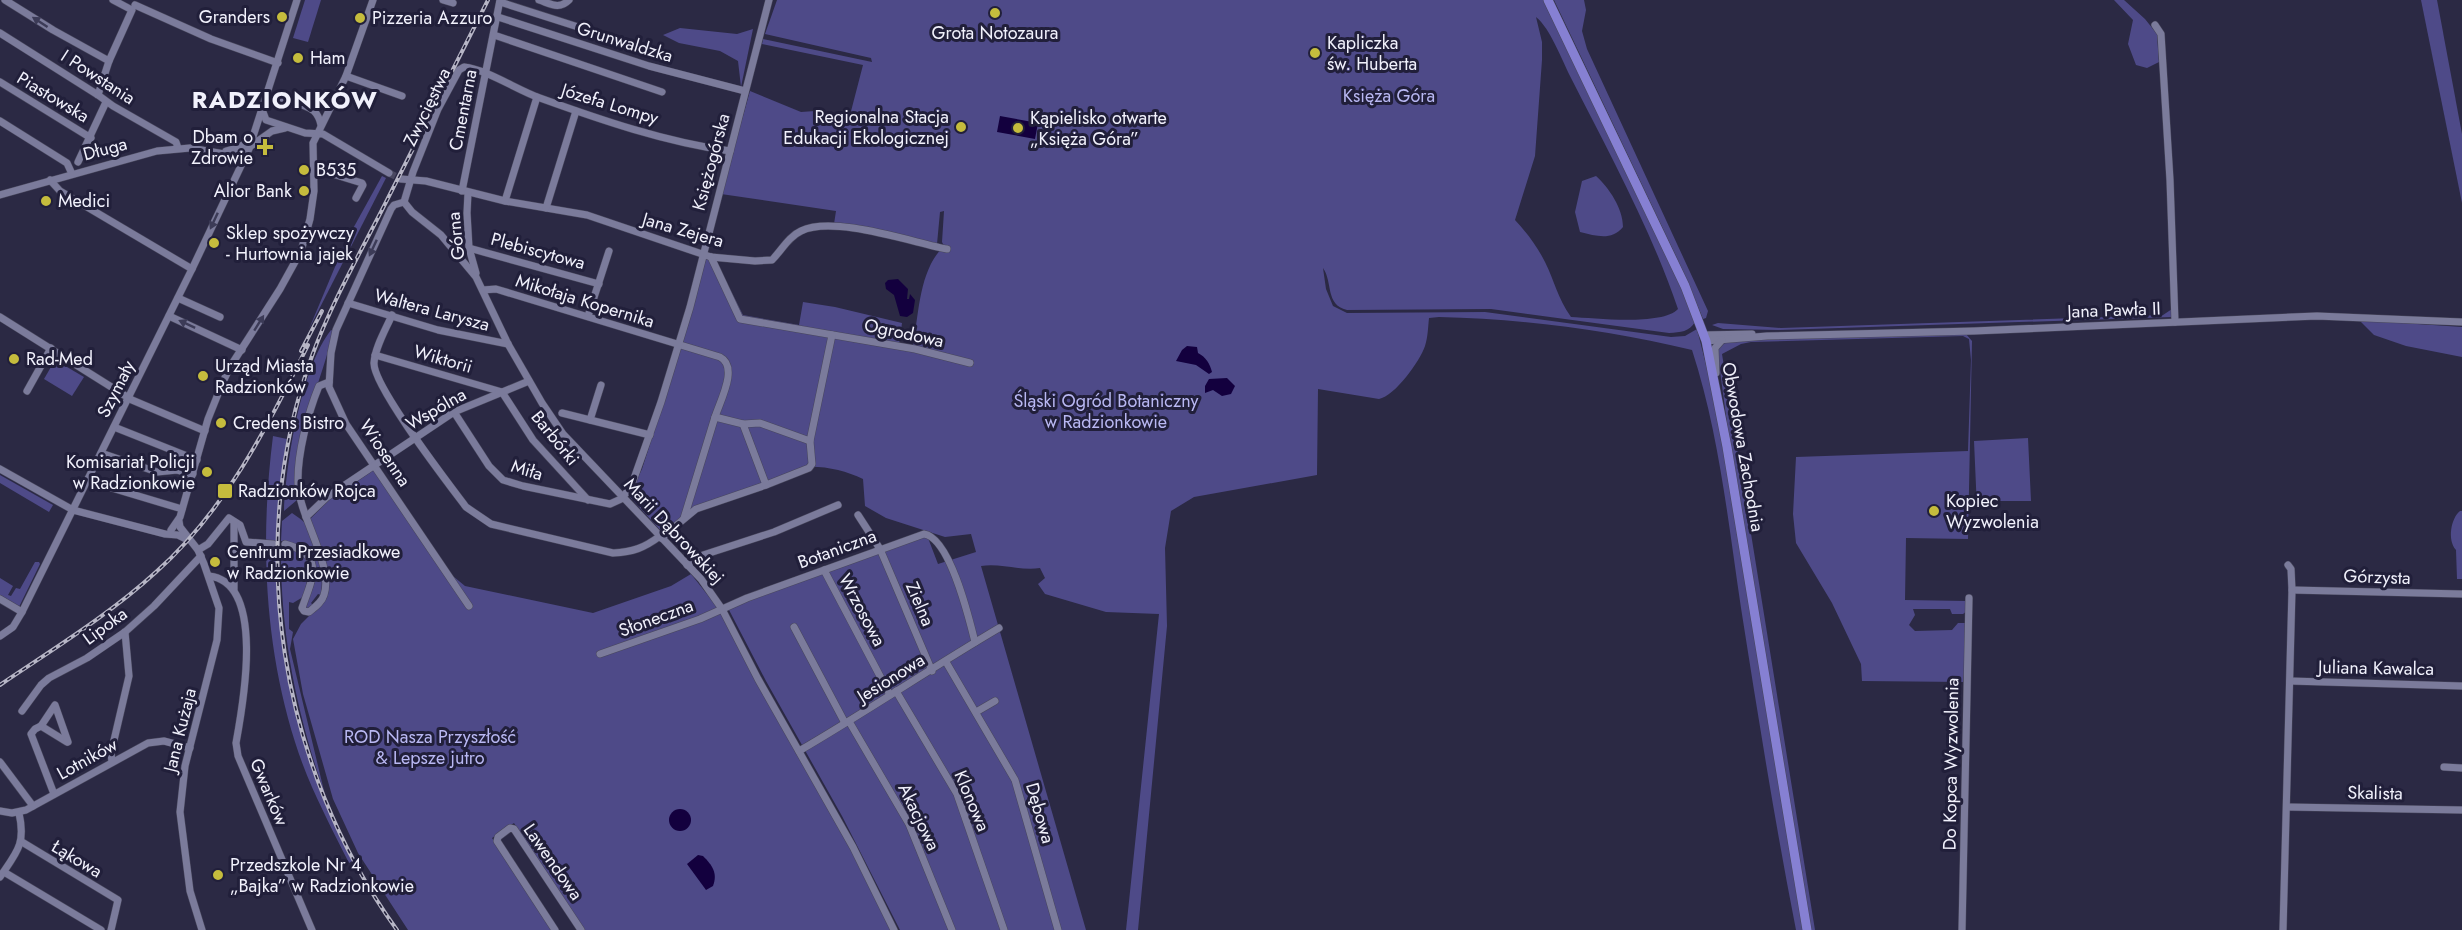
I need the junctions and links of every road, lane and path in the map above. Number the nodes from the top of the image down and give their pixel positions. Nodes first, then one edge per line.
1 (5, 0) edge
2 (113, 0) edge
3 (297, 0) edge
4 (373, 0) edge
5 (443, 0) edge
6 (539, 0) edge
7 (569, 0) edge
8 (769, 0) edge
9 (1548, 0) edge
10 (500, 1) edge
11 (453, 3) dead end
12 (134, 8) junction
13 (498, 17) junction
14 (2155, 25) dead end
15 (0, 33) edge
16 (494, 35) junction
17 (647, 49) dead end
18 (109, 61) junction
19 (278, 63) junction
20 (485, 74) junction
21 (346, 76) junction
22 (0, 82) edge
23 (745, 91) junction
24 (662, 92) dead end
25 (98, 95) junction
26 (402, 96) dead end
27 (537, 97) junction
28 (106, 102) junction
29 (266, 103) junction
30 (576, 111) junction
31 (263, 112) junction
32 (0, 121) edge
33 (285, 128) junction
34 (319, 128) junction
35 (91, 138) junction
36 (253, 138) junction
37 (178, 148) junction
38 (249, 149) junction
39 (730, 151) junction
40 (220, 152) junction
41 (230, 154) junction
42 (78, 162) dead end
43 (239, 168) junction
44 (313, 168) junction
45 (389, 173) tunnel mouth
46 (72, 174) junction
47 (401, 179) tunnel mouth
48 (50, 180) junction
49 (410, 180) junction
50 (465, 192) junction
51 (0, 195) edge
52 (356, 198) dead end
53 (505, 201) junction
54 (404, 202) junction
55 (546, 208) junction
56 (469, 248) junction
57 (947, 249) dead end
58 (609, 251) dead end
59 (702, 254) junction
60 (711, 257) junction
61 (192, 269) junction
62 (476, 277) junction
63 (598, 284) junction
64 (483, 290) junction
65 (178, 298) junction
66 (348, 303) junction
67 (392, 315) junction
68 (169, 316) junction
69 (588, 316) junction
70 (0, 317) edge
71 (220, 317) dead end
72 (2175, 322) junction
73 (2462, 322) edge
74 (832, 335) junction
75 (1767, 336) junction
76 (1705, 338) junction
77 (1722, 340) junction
78 (508, 344) junction
79 (679, 345) junction
80 (51, 348) junction
81 (242, 350) junction
82 (375, 355) junction
83 (970, 363) dead end
84 (529, 381) junction
85 (328, 382) junction
86 (601, 385) dead end
87 (27, 390) dead end
88 (1718, 391) junction
89 (502, 392) junction
90 (129, 397) junction
91 (454, 412) junction
92 (562, 413) dead end
93 (715, 417) junction
94 (590, 420) junction
95 (743, 424) junction
96 (114, 427) junction
97 (205, 431) junction
98 (650, 435) junction
99 (416, 437) junction
100 (810, 441) junction
101 (101, 453) junction
102 (197, 460) junction
103 (375, 464) junction
104 (0, 469) edge
105 (193, 474) junction
106 (88, 479) junction
107 (766, 485) junction
108 (623, 497) junction
109 (588, 500) junction
110 (838, 505) dead end
111 (73, 510) junction
112 (181, 513) junction
113 (858, 515) dead end
114 (306, 518) junction
115 (684, 518) junction
116 (234, 522) junction
117 (171, 530) junction
118 (161, 532) junction
119 (183, 532) junction
120 (661, 537) junction
121 (191, 542) junction
122 (273, 544) dead end
123 (285, 544) dead end
124 (880, 549) junction
125 (199, 554) junction
126 (687, 565) junction
127 (2288, 565) dead end
128 (824, 570) junction
129 (209, 576) junction
130 (234, 590) junction
131 (2292, 590) junction
132 (2462, 594) edge
133 (1969, 598) dead end
134 (0, 599) edge
135 (469, 606) dead end
136 (722, 609) junction
137 (22, 612) junction
138 (794, 627) dead end
139 (999, 628) dead end
140 (125, 632) junction
141 (0, 636) edge
142 (975, 642) junction
143 (600, 654) dead end
144 (946, 662) junction
145 (932, 670) junction
146 (2290, 681) junction
147 (2462, 686) edge
148 (893, 693) junction
149 (996, 702) dead end
150 (22, 711) dead end
151 (976, 712) junction
152 (847, 723) junction
153 (41, 726) junction
154 (190, 748) junction
155 (799, 751) junction
156 (0, 762) edge
157 (112, 762) junction
158 (2444, 767) dead end
159 (2462, 768) edge
160 (54, 794) junction
161 (33, 806) junction
162 (2287, 807) junction
163 (2462, 810) edge
164 (0, 811) edge
165 (19, 813) junction
166 (22, 842) junction
167 (2, 874) edge
168 (101, 930) edge
169 (111, 930) edge
170 (202, 930) edge
171 (312, 930) edge
172 (555, 930) edge
173 (581, 930) edge
174 (894, 930) edge
175 (952, 930) edge
176 (1004, 930) edge
177 (1058, 930) edge
178 (1807, 930) edge
179 (1962, 930) edge
180 (2283, 930) edge

18 -> 1 street
2 - 12 street
3 - 19 street, Szymały
4 - 21 street
5 - 11 street
6 - 7 street
8 - 23 street, Księżogórska
9 - 76 main road, Obwodowa Zachodnia
10 - 13 street, Cmentarna
10 - 17 street
12 - 18 street
12 - 19 street
13 - 16 street, Cmentarna
13 - 23 street, Grunwaldzka
14 - 72 street
15 - 25 street, I Powstania
16 - 20 street, Cmentarna
16 - 24 street
18 - 25 street
19 - 29 street, Szymały
20 - 27 street, Józefa Lompy
20 - 49 street, Zwycięstwa
20 - 50 street, Cmentarna
21 - 26 street
21 - 34 street
22 - 35 street, Piastowska
23 - 39 street, Księżogórska
25 - 28 street, I Powstania
27 - 30 street, Józefa Lompy
27 - 53 street
28 - 35 street
28 - 37 street, I Powstania
29 - 31 street, Szymały
29 - 34 street
30 - 39 street, Józefa Lompy
30 - 55 street
31 - 33 street
31 - 36 street, Szymały
32 - 46 street
33 - 34 street
33 - 38 street, Długa
34 - 44 street
34 - 45 street
35 - 42 street
36 - 38 street, Szymały
36 - 40 street, Długa
37 - 40 street, Długa
37 - 46 street, Długa
38 - 41 street, Długa
38 - 43 street, Szymały
39 - 59 street, Księżogórska
40 - 41 street, Długa
41 - 43 street
43 -> 61 street, Szymały
44 - 52 street
81 -> 44 street
46 - 48 street, Długa
47 - 49 street, Jana Zejera
48 - 51 street, Długa
48 - 61 street
49 - 50 street, Jana Zejera
49 - 54 street
50 - 53 street, Jana Zejera
50 - 56 street, Górna
53 - 55 street, Jana Zejera
54 - 62 street, Marii Dąbrowskiej
54 -> 66 street
55 - 59 street, Jana Zejera
56 - 62 street, Górna
56 - 63 street, Plebiscytowa
57 - 60 street, Jana Zejera
58 - 63 street, Plebiscytowa
59 - 60 street, Jana Zejera
59 - 79 street, Księżogórska
60 - 74 street, Ogrodowa
61 - 65 street, Szymały
62 - 64 street, Marii Dąbrowskiej
63 - 69 street, Plebiscytowa
64 - 69 street, Mikołaja Kopernika
64 - 78 street, Marii Dąbrowskiej
65 - 68 street, Szymały
65 - 71 street
66 - 67 street, Waltera Larysza
66 - 85 street, Wiosenna
67 - 78 street, Waltera Larysza
67 - 82 street
81 -> 68 street
68 - 90 street, Szymały
69 - 79 street, Mikołaja Kopernika
70 - 80 street
72 - 73 street, Jana Pawła II
72 - 75 street, Jana Pawła II
74 - 83 street, Ogrodowa
74 - 100 street
75 - 76 street, Jana Pawła II
75 - 77 street, Jana Pawła II
76 - 77 street, Jana Pawła II
76 - 88 main road, Obwodowa Zachodnia
77 - 88 street
78 - 84 street, Marii Dąbrowskiej
79 - 93 street
79 - 98 street, Księżogórska
80 - 87 street
80 - 90 street
81 - 97 street
82 - 89 street, Wiktorii
82 - 99 street
84 - 89 street, Wspólna
84 - 108 street, Marii Dąbrowskiej
85 - 103 street, Wiosenna
85 - 114 street
86 - 94 street
88 - 178 main road, Obwodowa Zachodnia
89 - 91 street, Wspólna
89 - 109 street, Barbórki
90 - 96 street, Szymały
90 - 97 street
91 - 99 street, Wspólna
91 - 109 street, Miła
92 - 94 street
93 - 95 street
93 - 115 street
94 - 98 street
95 - 100 street
95 - 107 street
96 - 101 street, Szymały
96 - 102 street
97 - 102 street
98 - 108 street, Księżogórska
99 - 103 street, Wspólna
99 - 120 street
100 - 107 street
101 - 105 street
101 - 106 street, Szymały
102 - 105 street
103 - 114 street, Wspólna
103 - 135 street, Wiosenna
104 - 111 street, Jana Kużaja
105 - 112 street
106 - 111 street, Szymały
106 - 112 street
107 - 115 street
108 - 109 street, Miła
108 - 120 street, Marii Dąbrowskiej
110 - 126 street
111 - 118 street, Jana Kużaja
111 - 137 street, Szymały
112 - 117 street
112 - 119 street
113 - 124 street, Zielna
114 - 123 street
115 - 120 street
116 - 122 street
116 - 125 street
116 - 130 street, Gwarków
117 - 118 street
117 - 119 street
118 - 121 street, Jana Kużaja
119 - 121 street, Jana Kużaja
120 - 126 street, Marii Dąbrowskiej
121 - 125 street, Jana Kużaja
124 - 128 street, Botaniczna
124 - 142 street, Botaniczna
124 - 145 street, Zielna
125 - 129 street, Jana Kużaja
125 - 140 street, Lipoka
126 - 136 street, Marii Dąbrowskiej
127 - 131 street
128 - 136 street, Botaniczna
128 - 148 street, Wrzosowa
129 - 130 street
129 - 154 street, Jana Kużaja
130 - 171 street, Gwarków
131 - 132 street, Górzysta
131 - 146 street
133 - 179 street, Do Kopca Wyzwolenia
134 - 137 street
136 - 143 street, Słoneczna
136 - 155 street, Marii Dąbrowskiej
137 - 141 street, Szymały
138 - 152 street, Akacjowa
139 - 142 street, Jesionowa
140 - 150 street, Lipoka
140 - 157 street
142 - 144 street, Jesionowa
144 - 145 street, Jesionowa
144 - 151 street, Dębowa
145 - 148 street, Jesionowa
146 - 147 street, Juliana Kawalca
146 - 162 street
148 - 152 street, Jesionowa
148 - 176 street, Klonowa
149 - 151 street
151 - 177 street, Dębowa
152 - 155 street, Jesionowa
152 - 175 street, Akacjowa
153 - 153 street
153 - 160 street
154 - 157 street, Lotników
154 - 170 street, Jana Kużaja
155 - 174 street, Marii Dąbrowskiej
156 - 161 street
157 - 160 street, Lotników
158 - 159 street
160 - 161 street, Lotników
161 - 165 street, Lotników
162 - 163 street, Skalista
162 - 180 street
164 - 165 street
165 - 166 street
166 - 167 street
166 - 169 street, Łąkowa
167 - 168 street
172 - 173 street, Lawendowa

